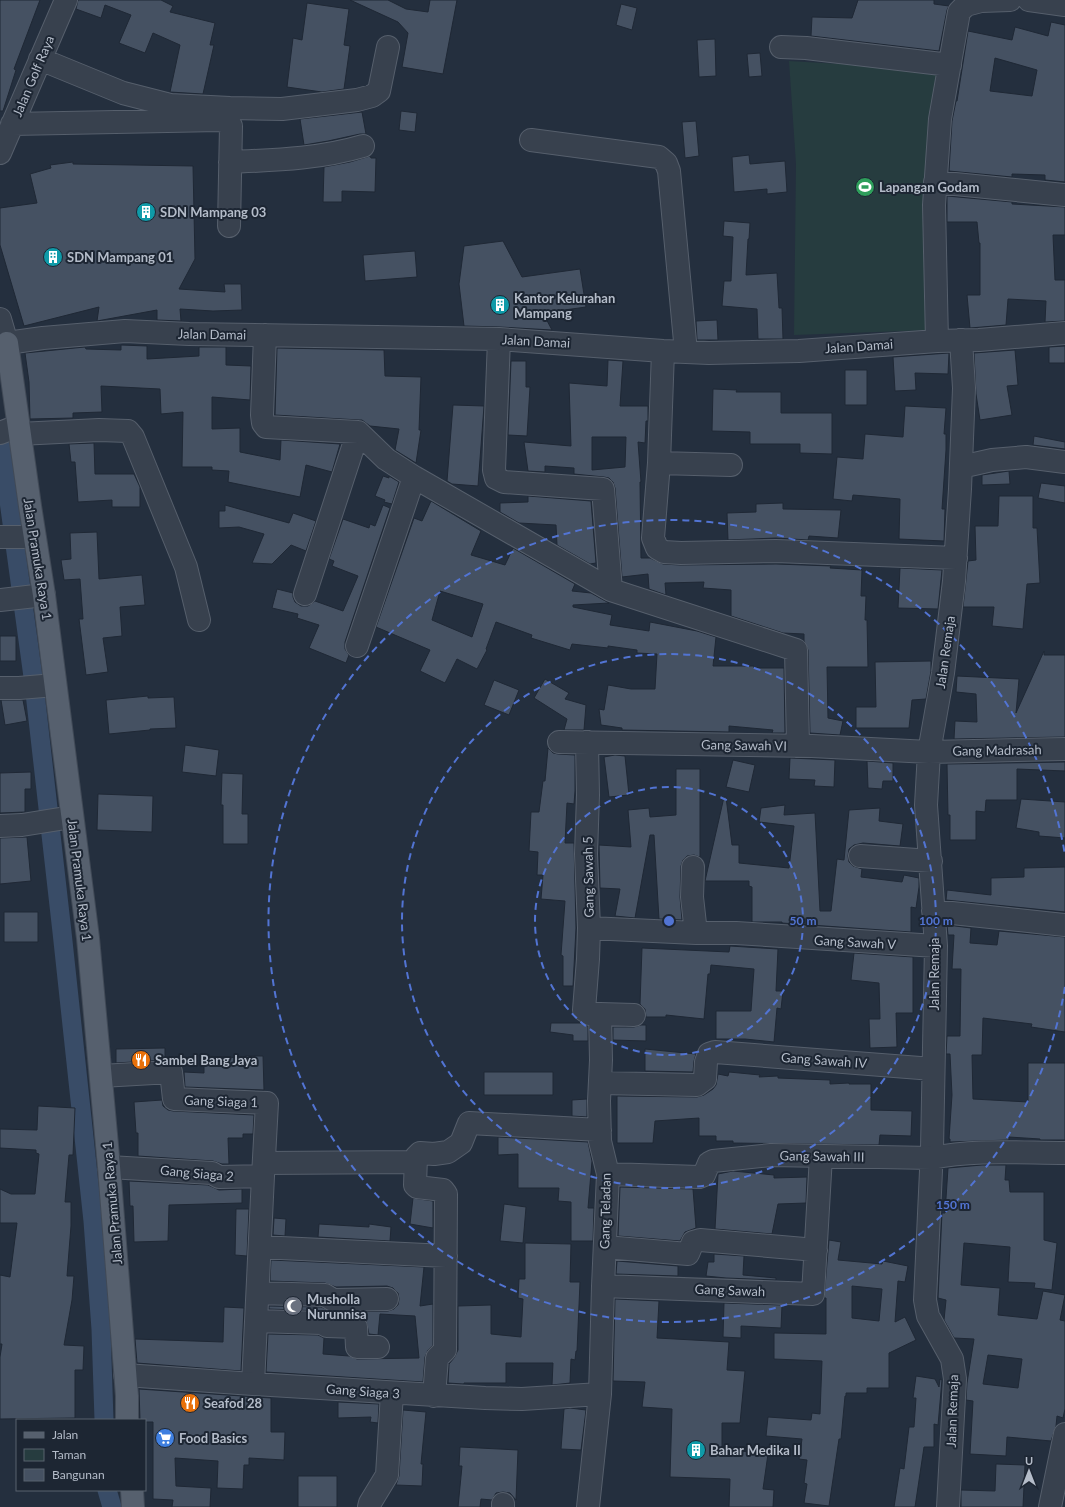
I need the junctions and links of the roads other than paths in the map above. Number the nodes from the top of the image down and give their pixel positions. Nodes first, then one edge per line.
1 (66, 0) edge
2 (1010, 0) edge
3 (1030, 0) edge
4 (1065, 5) edge
5 (388, 47) dead end
6 (781, 47) dead end
7 (40, 59) junction
8 (950, 65) junction
9 (12, 124) junction
10 (531, 140) dead end
11 (363, 146) dead end
12 (0, 152) edge
13 (230, 162) junction
14 (935, 182) junction
15 (1065, 195) edge
16 (229, 226) dead end
17 (0, 319) edge
18 (1065, 333) edge
19 (265, 335) junction
20 (499, 339) junction
21 (961, 340) junction
22 (937, 341) junction
23 (7, 343) junction
24 (663, 351) junction
25 (686, 352) junction
26 (10, 431) edge
27 (358, 432) junction
28 (1065, 462) edge
29 (659, 463) junction
30 (731, 465) dead end
31 (961, 467) junction
32 (414, 477) junction
33 (16, 537) edge
34 (956, 558) junction
35 (610, 590) junction
36 (305, 594) dead end
37 (22, 597) edge
38 (199, 620) dead end
39 (357, 646) dead end
40 (28, 687) edge
41 (559, 742) dead end
42 (587, 742) junction
43 (798, 746) junction
44 (1065, 749) edge
45 (929, 752) junction
46 (56, 820) junction
47 (0, 826) edge
48 (860, 856) dead end
49 (931, 861) junction
50 (693, 867) dead end
51 (933, 911) junction
52 (1065, 925) edge
53 (589, 928) junction
54 (696, 933) junction
55 (936, 946) junction
56 (600, 1014) junction
57 (634, 1015) dead end
58 (933, 1069) junction
59 (101, 1076) junction
60 (600, 1082) junction
61 (600, 1130) junction
62 (1065, 1153) edge
63 (820, 1156) junction
64 (932, 1158) junction
65 (416, 1162) junction
66 (109, 1167) junction
67 (264, 1169) junction
68 (608, 1174) junction
69 (260, 1247) junction
70 (605, 1247) junction
71 (816, 1250) junction
72 (446, 1256) junction
73 (603, 1286) junction
74 (258, 1293) junction
75 (388, 1299) dead end
76 (256, 1321) junction
77 (378, 1348) dead end
78 (125, 1375) junction
79 (253, 1384) junction
80 (392, 1393) junction
81 (600, 1394) junction
82 (434, 1396) junction
83 (128, 1419) edge
84 (1065, 1434) edge
85 (132, 1491) edge
86 (133, 1507) edge
87 (370, 1507) edge
88 (588, 1507) edge
89 (948, 1507) edge
90 (1050, 1507) edge

1 - 7 street, Jalan Golf Raya
2 - 8 street
3 - 4 street
5 - 7 street
6 - 8 street
7 - 9 street, Jalan Golf Raya
8 - 14 street
9 - 12 street, Jalan Golf Raya
9 - 13 street
10 - 25 street
11 - 13 street
13 - 16 street
14 - 15 street
14 - 22 street
17 - 23 street
18 - 21 street, Jalan Damai
19 - 20 street, Jalan Damai
19 - 23 street, Jalan Damai
19 - 27 street
20 - 24 street, Jalan Damai
20 - 35 street
21 - 22 street, Jalan Damai
21 - 31 street, Jalan Remaja
22 - 25 street, Jalan Damai
23 - 26 main road, Jalan Pramuka Raya 1
24 - 25 street, Jalan Damai
24 - 29 street
26 - 33 main road, Jalan Pramuka Raya 1
26 - 38 street
27 - 32 street
27 - 36 street
28 - 31 street
29 - 30 street
29 - 34 street
31 - 34 street, Jalan Remaja
32 - 35 street
32 - 39 street
33 - 37 main road, Jalan Pramuka Raya 1
34 - 45 street, Jalan Remaja
35 - 43 street
37 - 40 main road, Jalan Pramuka Raya 1
40 - 46 main road, Jalan Pramuka Raya 1
41 - 42 street, Gang Sawah VI
42 - 43 street, Gang Sawah VI
42 - 53 street, Gang Sawah 5
43 - 45 street, Gang Sawah VI
44 - 45 street, Gang Madrasah
45 - 49 street, Jalan Remaja
46 - 47 street
46 - 59 main road, Jalan Pramuka Raya 1
48 - 49 street
49 - 51 street, Jalan Remaja
50 - 54 street
51 - 52 street
51 - 55 street, Jalan Remaja
53 - 54 street, Gang Sawah 5
53 - 56 street
54 - 55 street, Gang Sawah V
55 - 58 street, Jalan Remaja
56 - 57 street
56 - 60 street, Gang Teladan
58 - 60 street, Gang Sawah IV
58 - 64 street, Jalan Remaja
59 - 66 main road, Jalan Pramuka Raya 1
59 - 67 street, Gang Siaga 1
60 - 61 street, Gang Teladan
61 - 65 street
61 - 68 street, Gang Teladan
62 - 64 street, Gang Sawah III
63 - 64 street, Gang Sawah III
63 - 68 street, Gang Sawah III
63 - 71 street, Gang Sawah
64 - 89 street, Jalan Remaja
65 - 67 street, Gang Siaga 2
65 - 72 street
66 - 67 street, Gang Siaga 2
66 - 78 main road, Jalan Pramuka Raya 1
67 - 69 street
68 - 70 street, Gang Teladan
69 - 72 street
69 - 74 street
70 - 71 street
70 - 73 street, Gang Teladan
71 - 73 street, Gang Sawah
72 - 82 street
73 - 81 street, Gang Teladan
74 - 75 street
74 - 76 street
76 - 77 street
76 - 79 street
78 - 79 street, Gang Siaga 3
78 - 83 main road, Jalan Pramuka Raya 1
79 - 80 street, Gang Siaga 3
80 - 82 street, Gang Siaga 3
80 - 87 street
81 - 82 street, Gang Siaga 3
81 - 88 street, Gang Teladan
84 - 90 street
85 - 86 main road

